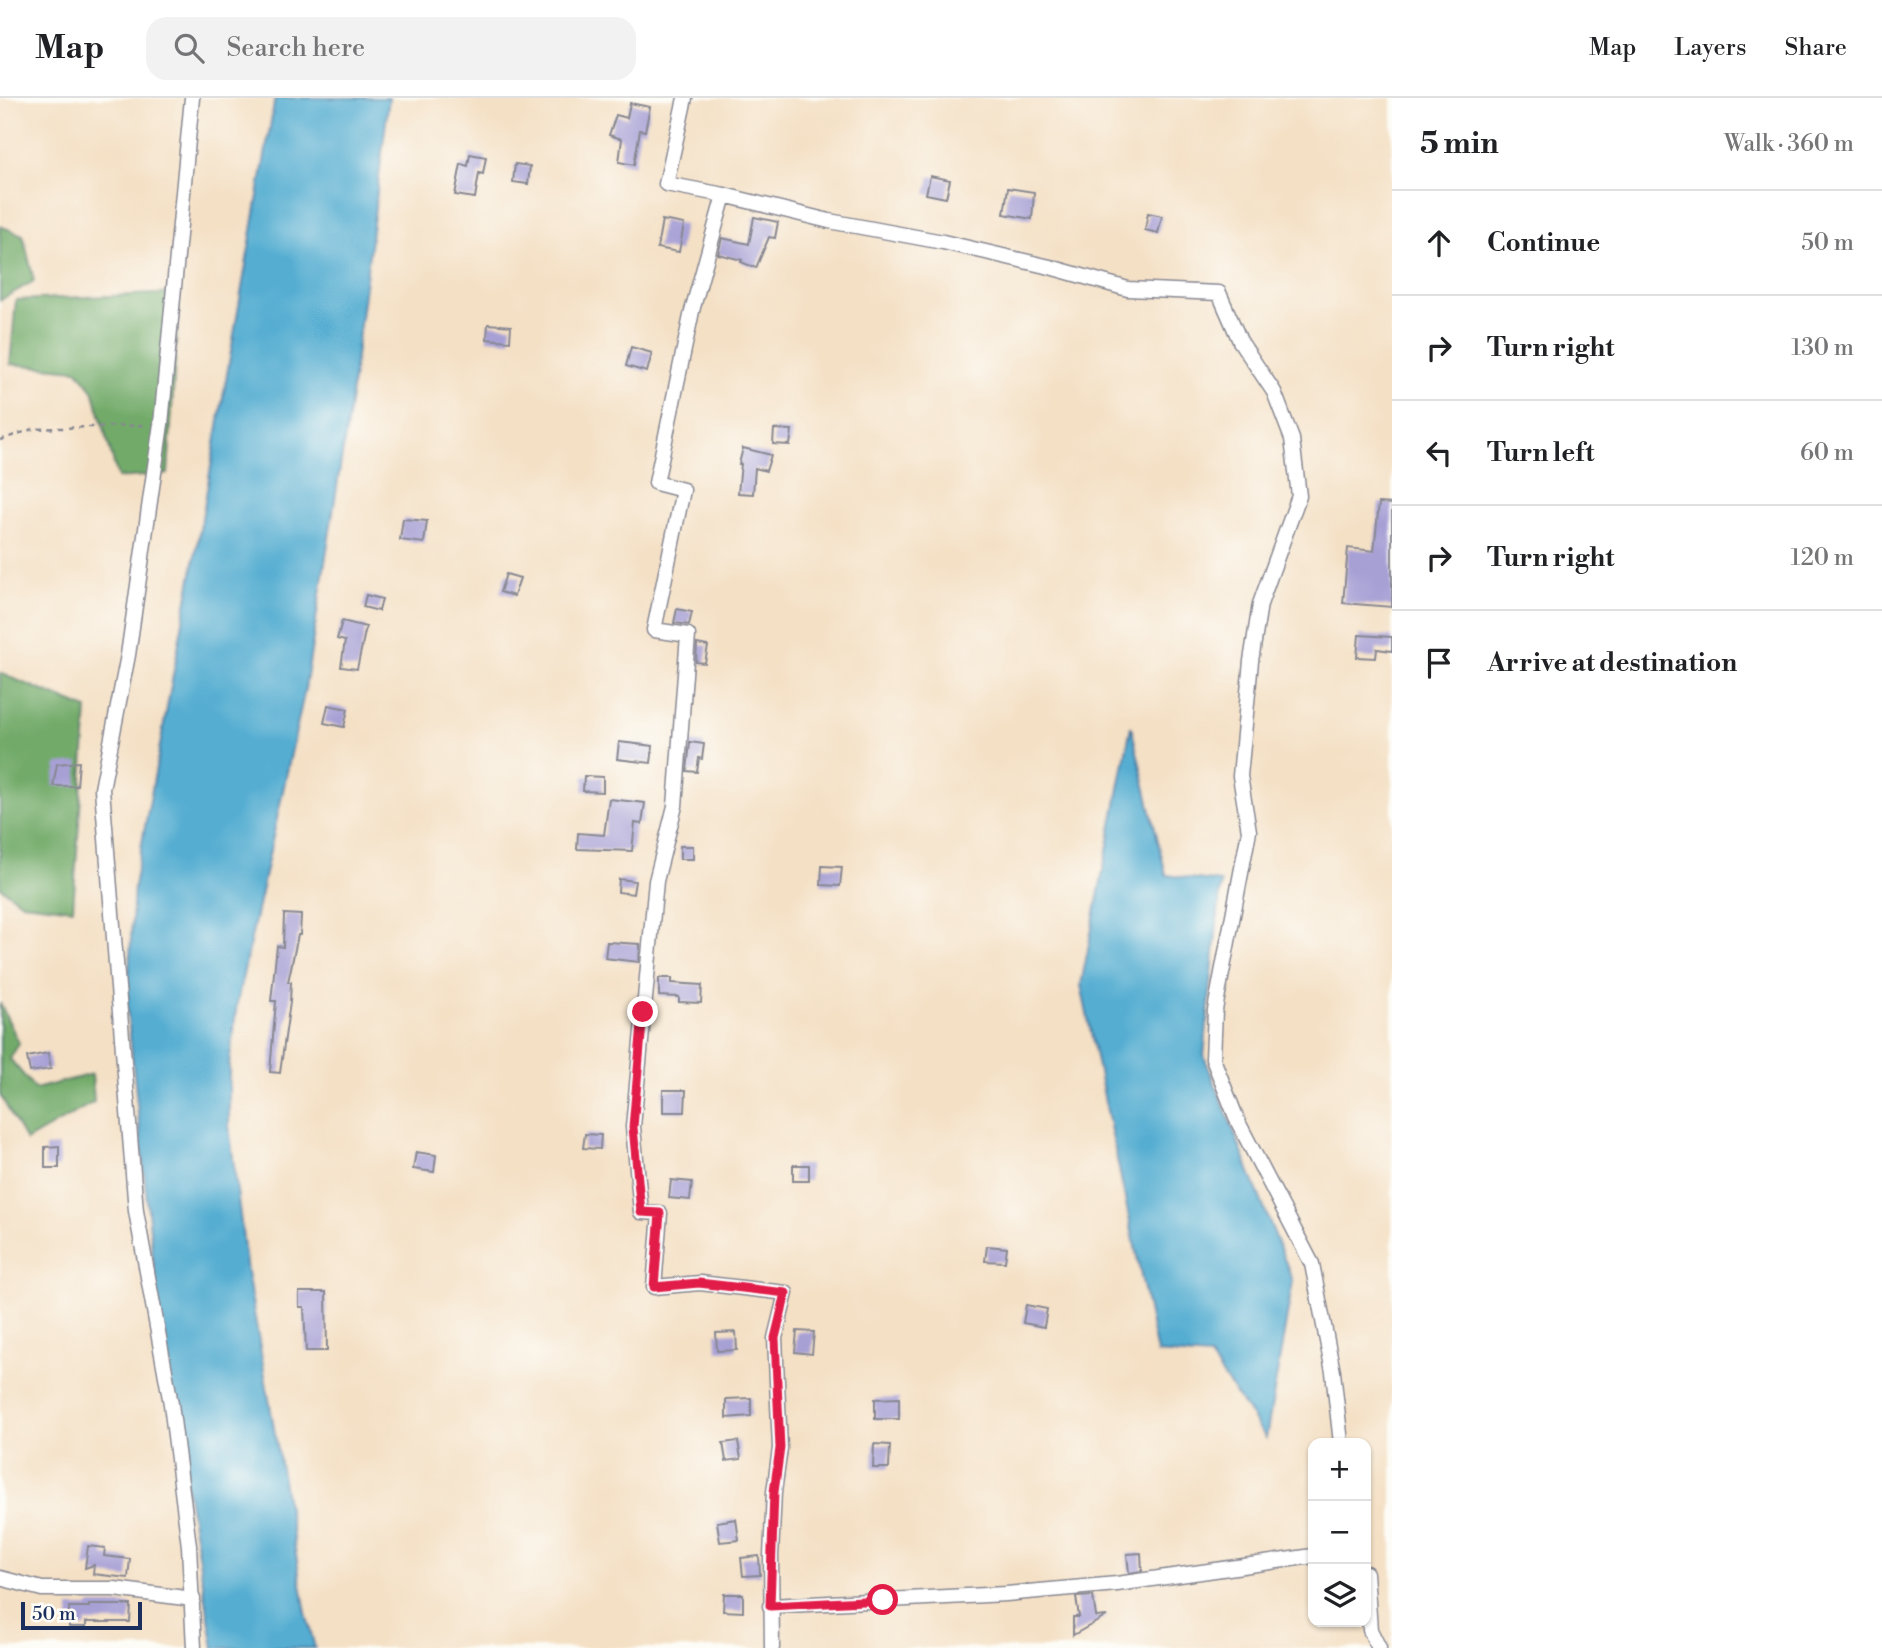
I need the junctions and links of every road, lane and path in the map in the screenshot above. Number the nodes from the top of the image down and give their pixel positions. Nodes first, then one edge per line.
1 (192, 98) edge
2 (685, 98) edge
3 (724, 195) junction
4 (161, 424) junction
5 (0, 440) edge
6 (1340, 1438) edge
7 (1308, 1557) edge
8 (0, 1578) edge
9 (193, 1599) junction
10 (770, 1606) junction
11 (1370, 1627) edge
12 (194, 1648) edge
13 (772, 1648) edge
14 (1379, 1648) edge

1 - 4 street
2 - 3 street
3 - 6 street
3 - 10 street
4 - 5 path
4 - 9 street
7 - 10 street
8 - 9 street
9 - 12 street
10 - 13 street
11 - 14 street

